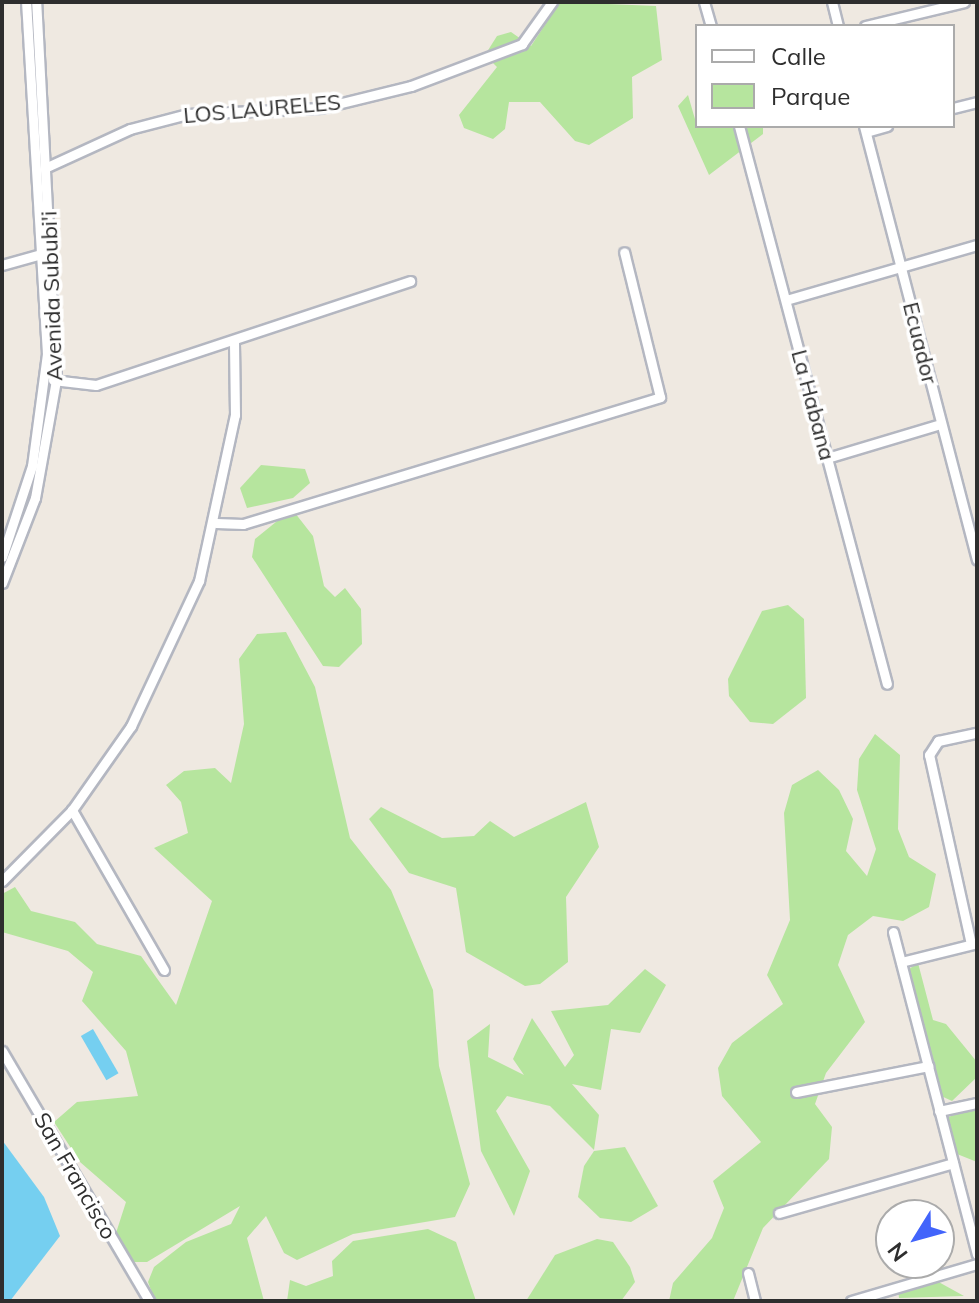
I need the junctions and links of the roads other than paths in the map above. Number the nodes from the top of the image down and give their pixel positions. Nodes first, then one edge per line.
1 (26, 2) edge
2 (36, 2) edge
3 (552, 2) edge
4 (704, 2) edge
5 (832, 2) edge
6 (964, 2) edge
7 (710, 24) edge
8 (838, 24) edge
9 (873, 24) edge
10 (977, 102) edge
11 (955, 108) edge
12 (740, 128) edge
13 (865, 129) edge
14 (47, 167) junction
15 (977, 245) edge
16 (624, 252) dead end
17 (47, 253) junction
18 (2, 265) edge
19 (900, 265) junction
20 (410, 281) dead end
21 (786, 300) junction
22 (234, 342) junction
23 (51, 379) junction
24 (937, 425) junction
25 (827, 458) junction
26 (216, 523) junction
27 (2, 557) edge
28 (977, 560) edge
29 (2, 583) edge
30 (887, 684) dead end
31 (977, 733) edge
32 (72, 810) junction
33 (2, 881) edge
34 (893, 932) dead end
35 (974, 944) edge
36 (901, 962) junction
37 (164, 970) dead end
38 (2, 1051) edge
39 (928, 1066) junction
40 (796, 1092) dead end
41 (977, 1103) edge
42 (939, 1111) junction
43 (953, 1163) junction
44 (779, 1213) dead end
45 (977, 1254) edge
46 (977, 1264) edge
47 (748, 1273) dead end
48 (149, 1301) edge
49 (755, 1301) edge
50 (851, 1301) edge

1 - 17 street, Avenida Sububi'i
2 - 14 street, Avenida Sububi'i
3 - 14 street, LOS LAURELES
4 - 7 street
5 - 8 street
6 - 9 street
10 - 11 street
12 - 21 street, La Habana
13 - 19 street, Ecuador
14 - 17 street, Avenida Sububi'i
15 - 19 street
16 - 26 street
17 - 18 street
17 - 23 street, Avenida Sububi'i
19 - 21 street
19 - 24 street, Ecuador
20 - 22 street
21 - 25 street, La Habana
22 - 23 street
22 - 26 street
23 - 27 street, Avenida Sububi'i
23 - 29 street, Avenida Sububi'i
24 - 25 street
24 - 28 street, Ecuador
25 - 30 street, La Habana
26 - 32 street
31 - 35 street
32 - 33 street
32 - 37 street
34 - 36 street
35 - 36 street
36 - 39 street
38 - 48 street, San Francisco
39 - 40 street
39 - 42 street
41 - 42 street
42 - 43 street
43 - 44 street
43 - 45 street
46 - 50 street
47 - 49 street

